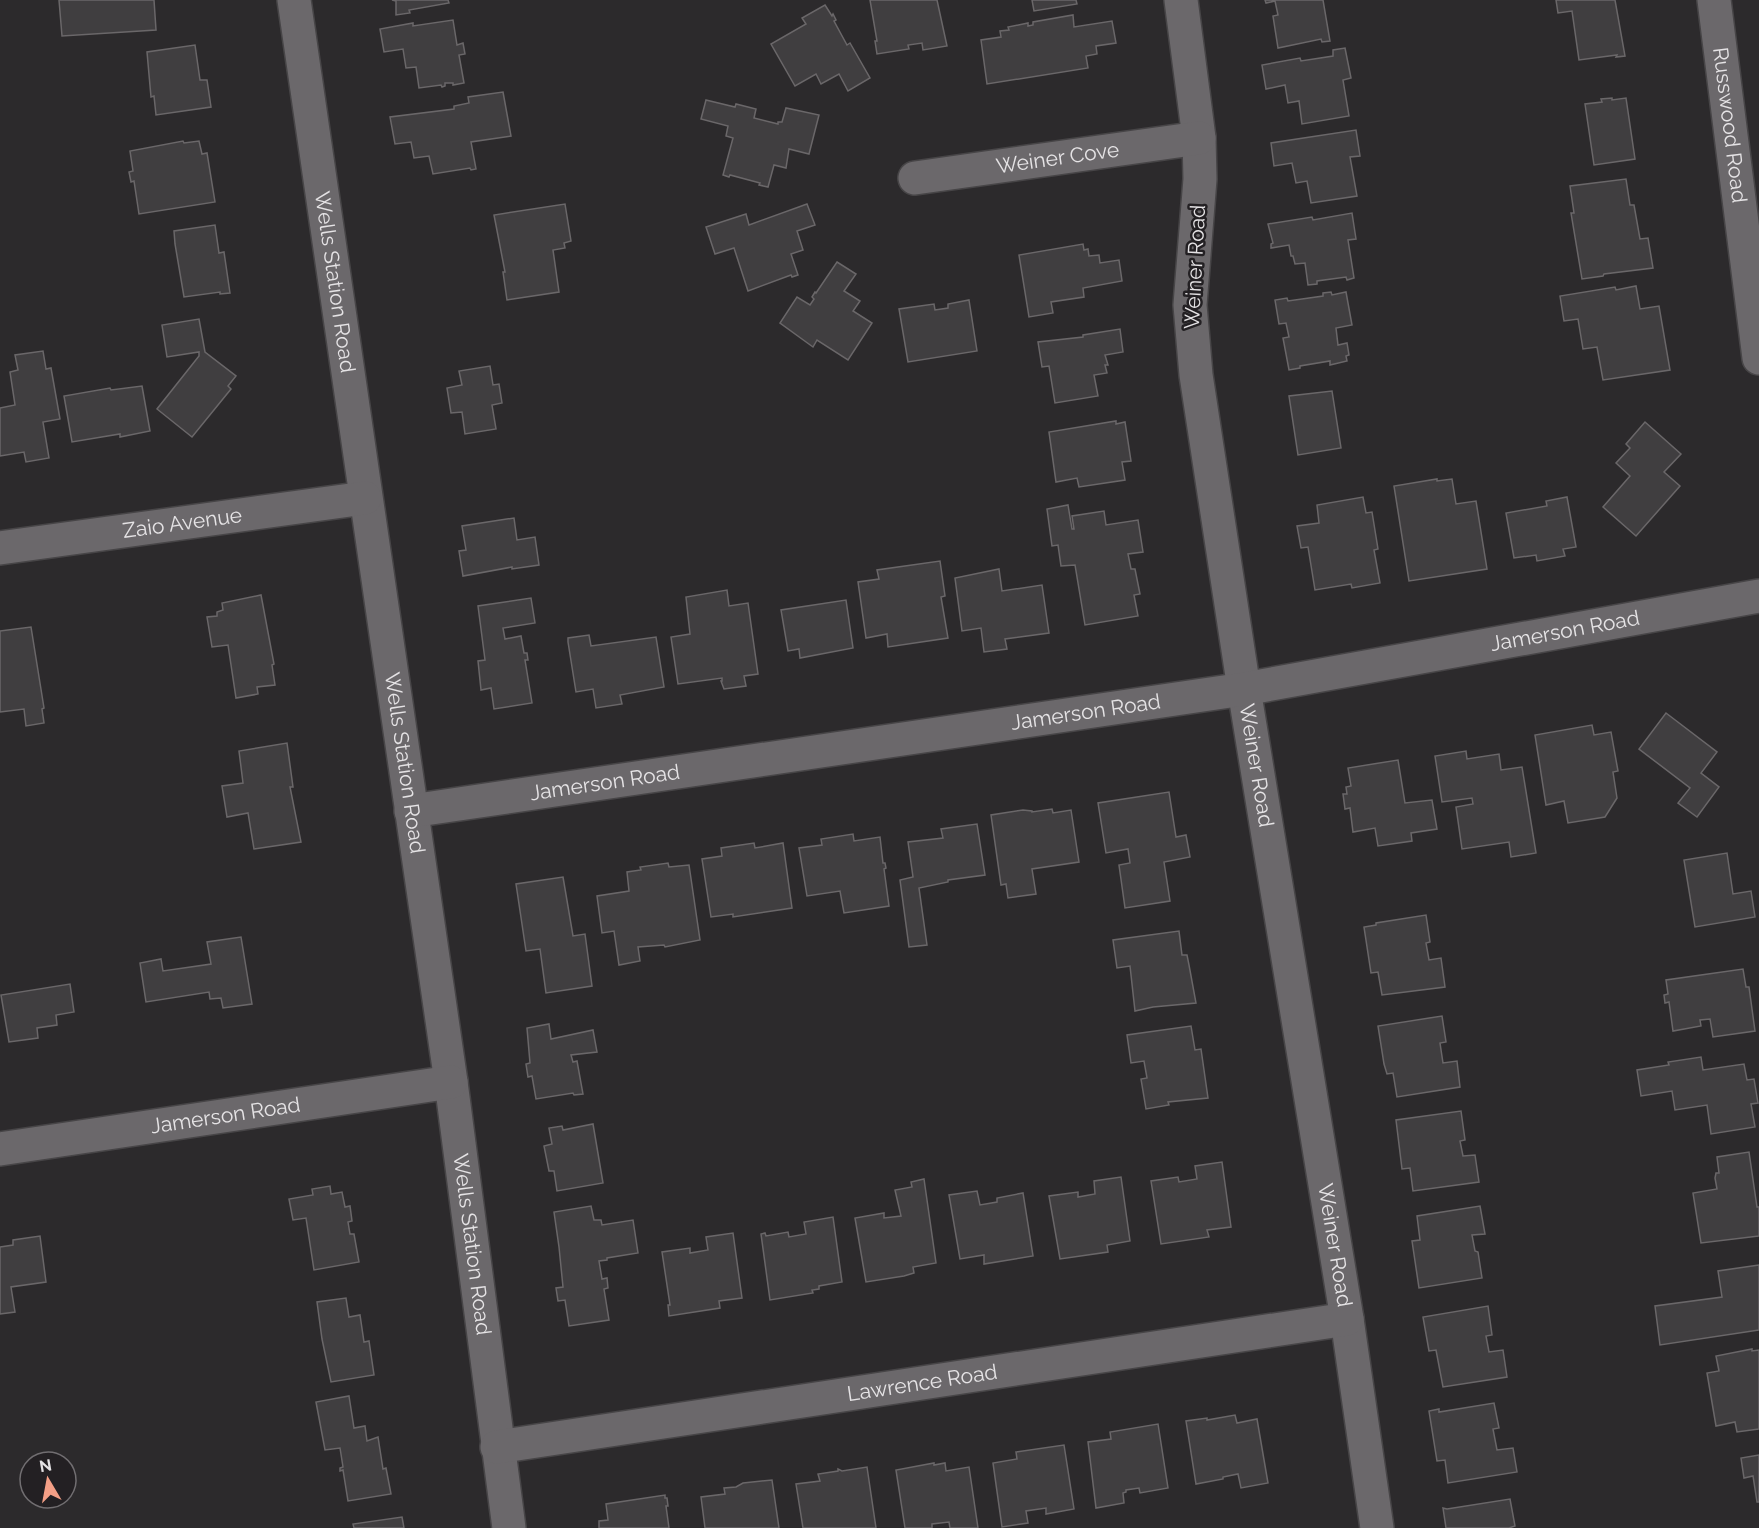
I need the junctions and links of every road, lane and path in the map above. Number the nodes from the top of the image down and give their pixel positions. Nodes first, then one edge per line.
1 (294, 0) edge
2 (1181, 0) edge
3 (1714, 0) edge
4 (1199, 138) junction
5 (915, 178) dead end
6 (1759, 358) edge
7 (365, 498) junction
8 (0, 548) edge
9 (1759, 596) edge
10 (1244, 689) junction
11 (411, 811) junction
12 (450, 1082) junction
13 (0, 1149) edge
14 (1347, 1319) junction
15 (497, 1447) junction
16 (508, 1528) edge
17 (1377, 1528) edge

1 - 7 street, Wells Station Road
2 - 4 street, Weiner Road
3 - 6 street, Russwood Road
4 - 5 street, Weiner Cove
4 - 10 street, Weiner Road
7 - 8 street, Zaio Avenue
7 - 11 street, Wells Station Road
9 - 10 street, Jamerson Road
10 - 11 street, Jamerson Road
10 - 14 street, Weiner Road
11 - 12 street, Wells Station Road
12 - 13 street, Jamerson Road
12 - 15 street, Wells Station Road
14 - 15 street, Lawrence Road
14 - 17 street, Weiner Road
15 - 16 street, Wells Station Road

